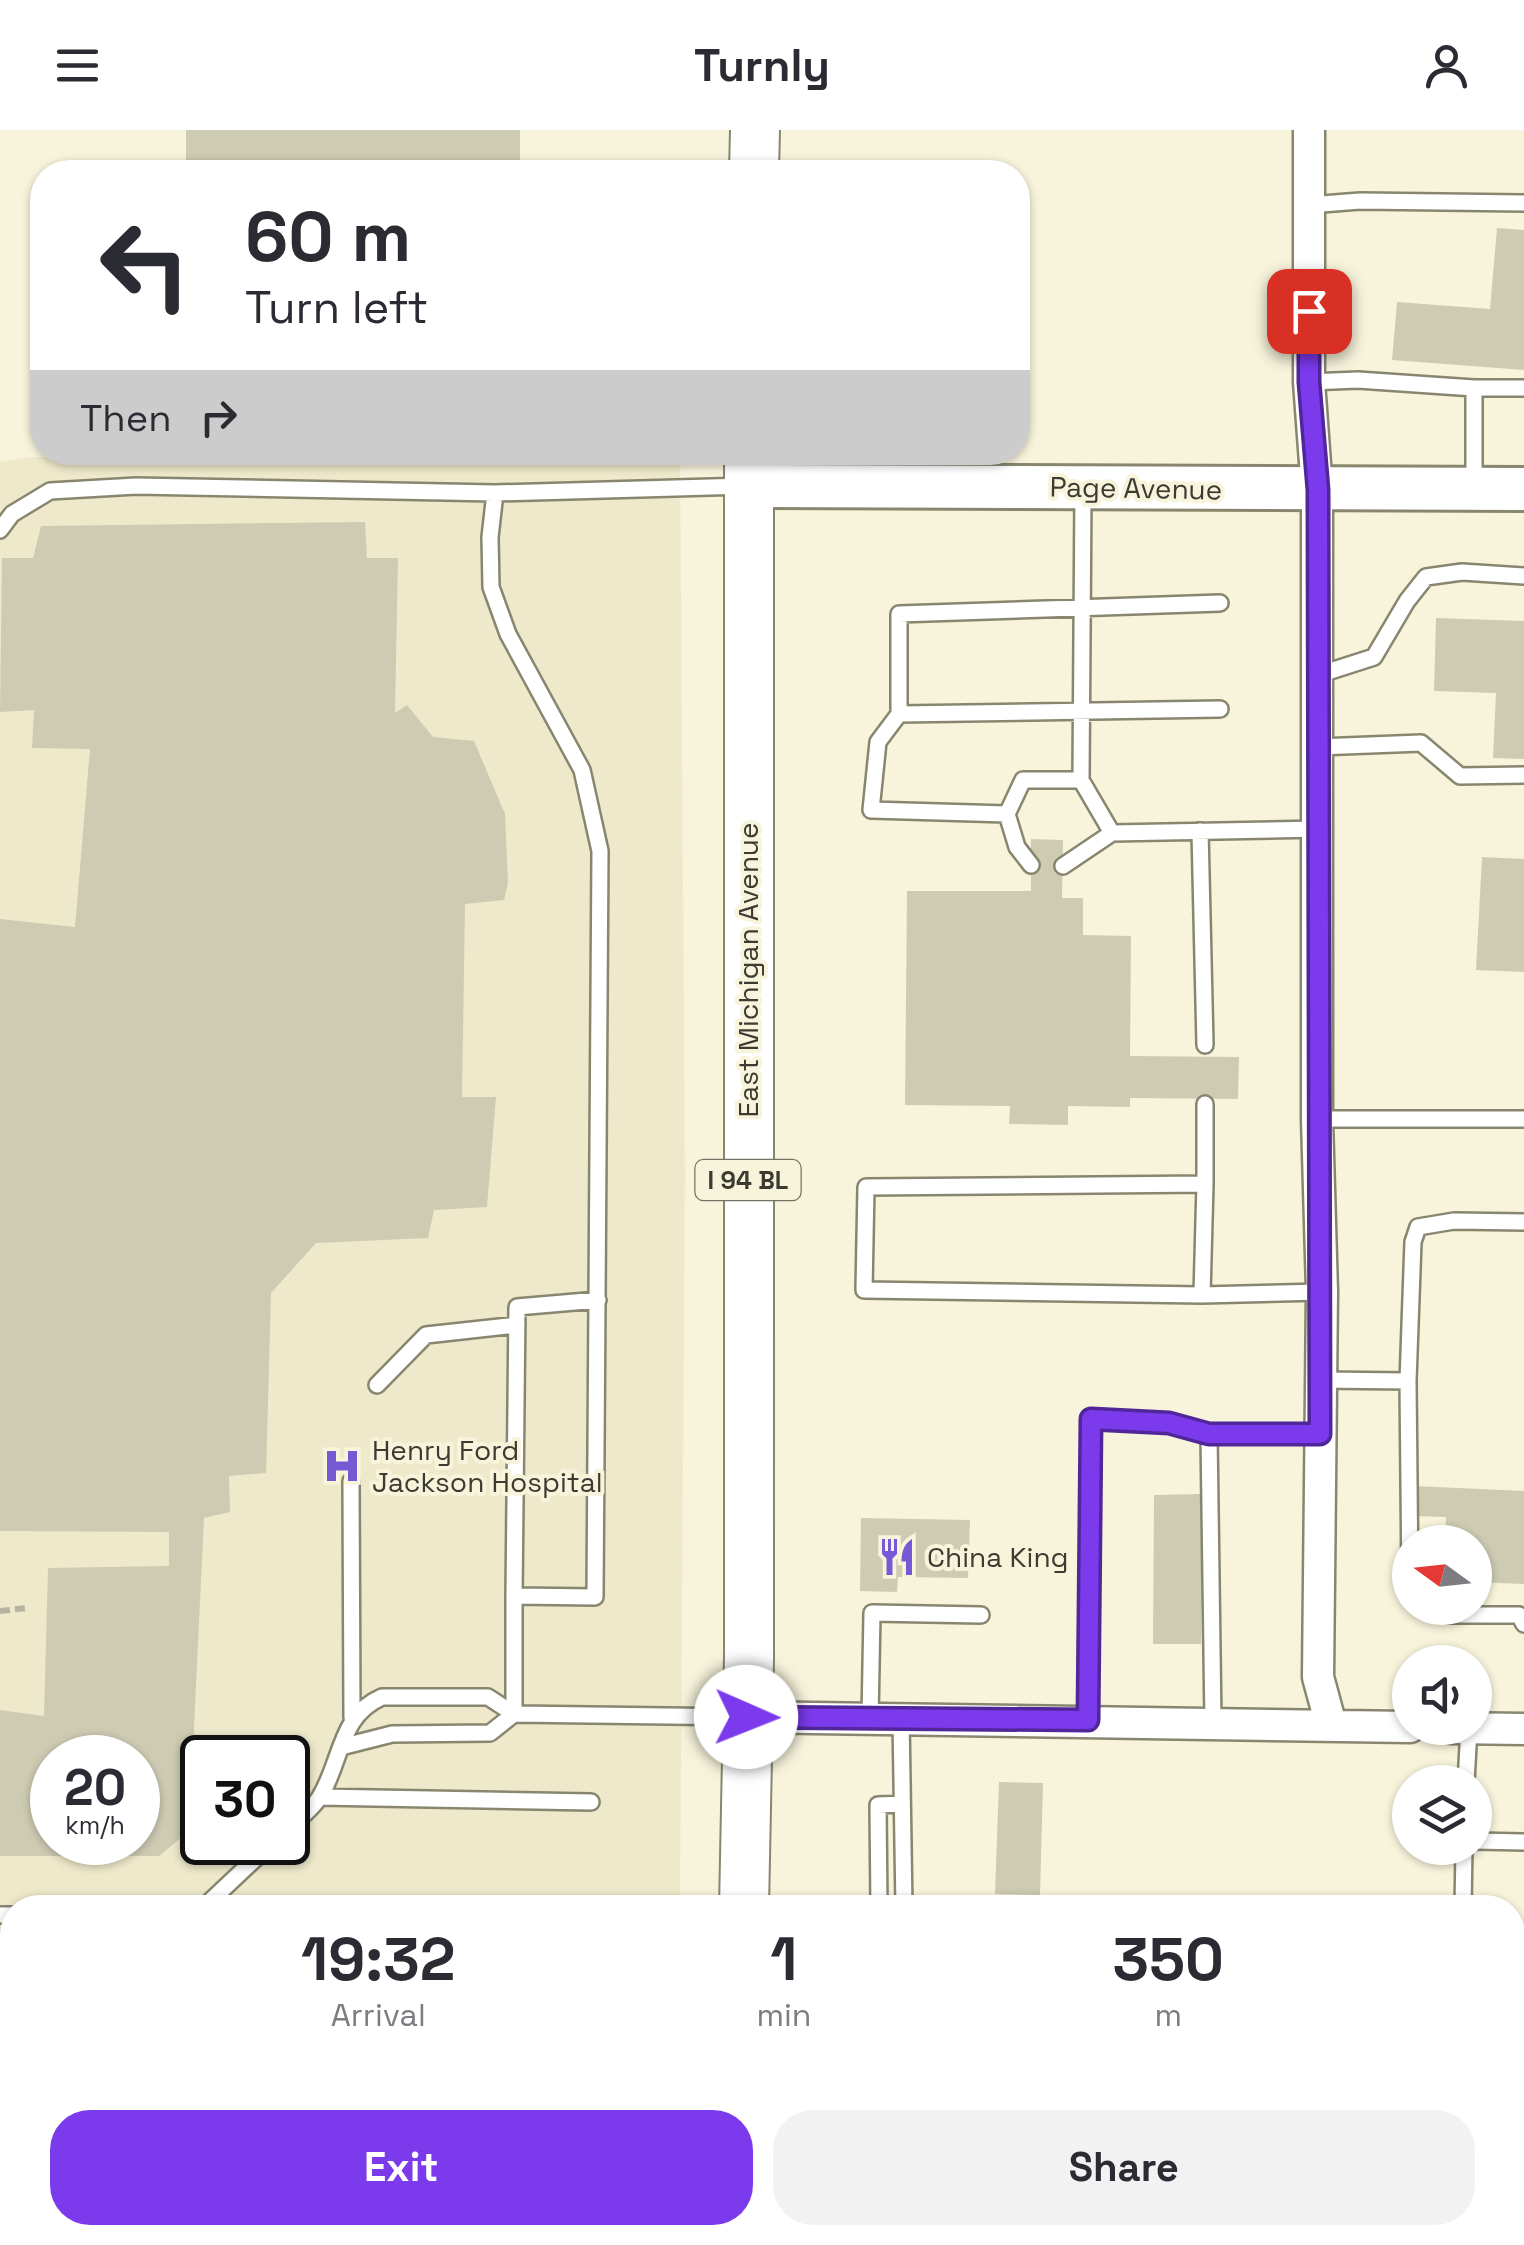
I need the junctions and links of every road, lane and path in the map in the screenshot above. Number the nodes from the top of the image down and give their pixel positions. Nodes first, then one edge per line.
1 (755, 130) edge
2 (1309, 130) edge
3 (754, 160) edge
4 (1309, 204) junction
5 (1524, 204) edge
6 (1309, 382) junction
7 (1474, 388) junction
8 (1524, 388) edge
9 (748, 469) edge
10 (1084, 487) junction
11 (1474, 488) junction
12 (1318, 490) junction
13 (1524, 490) edge
14 (495, 492) junction
15 (0, 530) edge
16 (1524, 576) edge
17 (1220, 603) dead end
18 (1082, 609) junction
19 (1318, 675) junction
20 (1220, 709) dead end
21 (1082, 711) junction
22 (899, 714) junction
23 (1318, 747) junction
24 (1524, 775) edge
25 (1081, 780) junction
26 (1007, 814) junction
27 (1318, 829) junction
28 (1200, 831) junction
29 (1112, 833) junction
30 (1032, 865) dead end
31 (1063, 866) dead end
32 (1206, 1045) dead end
33 (1205, 1104) dead end
34 (1317, 1119) junction
35 (1524, 1119) edge
36 (1206, 1184) junction
37 (1524, 1222) edge
38 (1322, 1292) junction
39 (1202, 1295) junction
40 (598, 1300) junction
41 (518, 1325) junction
42 (1320, 1380) junction
43 (1408, 1380) junction
44 (377, 1385) dead end
45 (1209, 1434) junction
46 (1320, 1434) junction
47 (350, 1481) dead end
48 (1409, 1525) edge
49 (514, 1596) junction
50 (27, 1608) dead end
51 (0, 1610) edge
52 (981, 1615) dead end
53 (1492, 1616) edge
54 (1524, 1624) edge
55 (514, 1714) junction
56 (746, 1717) junction
57 (352, 1718) junction
58 (886, 1718) junction
59 (1088, 1720) junction
60 (1213, 1722) junction
61 (1331, 1725) junction
62 (1392, 1727) edge
63 (1492, 1728) edge
64 (1524, 1729) edge
65 (340, 1747) junction
66 (320, 1797) junction
67 (592, 1802) dead end
68 (901, 1804) junction
69 (310, 1807) edge
70 (1492, 1841) edge
71 (1524, 1842) edge
72 (249, 1865) edge
73 (1464, 1865) edge
74 (217, 1895) edge
75 (744, 1895) edge
76 (879, 1895) edge
77 (904, 1895) edge
78 (1464, 1895) edge

1 - 3 main road
2 - 4 street
4 - 5 lane
4 - 6 street
6 - 7 lane
6 - 12 street
7 - 8 lane
7 - 11 lane
9 - 10 street, Page Avenue
9 - 14 lane
9 - 56 main road, East Michigan Avenue / I 94 BL
10 - 12 street, Page Avenue
10 - 18 lane
11 - 12 street, Page Avenue
11 - 13 street, Page Avenue
12 - 19 street
14 - 15 lane
14 - 40 lane
16 - 19 lane
17 - 18 lane
18 - 21 lane
18 - 22 lane
19 - 23 street
20 - 21 lane
21 - 22 lane
21 - 25 lane
22 - 26 lane
23 - 24 lane
23 - 27 street
25 - 26 lane
25 - 29 lane
26 - 30 lane
27 - 28 lane
27 - 34 street
28 - 29 lane
28 - 32 lane
29 - 31 lane
33 - 36 lane
34 - 35 lane
34 - 38 street
36 - 39 lane
36 - 39 lane
37 - 43 lane
38 - 39 lane
38 - 42 street
40 - 41 lane
40 - 49 lane
41 - 44 lane
41 - 49 lane
42 - 43 lane
42 - 46 street
43 - 48 lane
45 - 46 lane
45 - 59 lane
45 - 60 lane
46 - 61 street
47 - 57 lane
49 - 55 lane
50 - 51 path
52 - 58 lane
53 - 54 lane
55 - 56 lane
55 - 57 lane
55 - 65 lane
56 - 58 street
56 - 75 main road, East Michigan Avenue / I 94 BL
57 - 65 lane
58 - 59 street
58 - 68 lane
59 - 60 street
60 - 61 street
61 - 62 street
63 - 64 street
65 - 66 lane
66 - 67 lane
66 - 69 lane
68 - 76 lane
68 - 77 lane
70 - 71 lane
72 - 74 lane
73 - 78 lane

